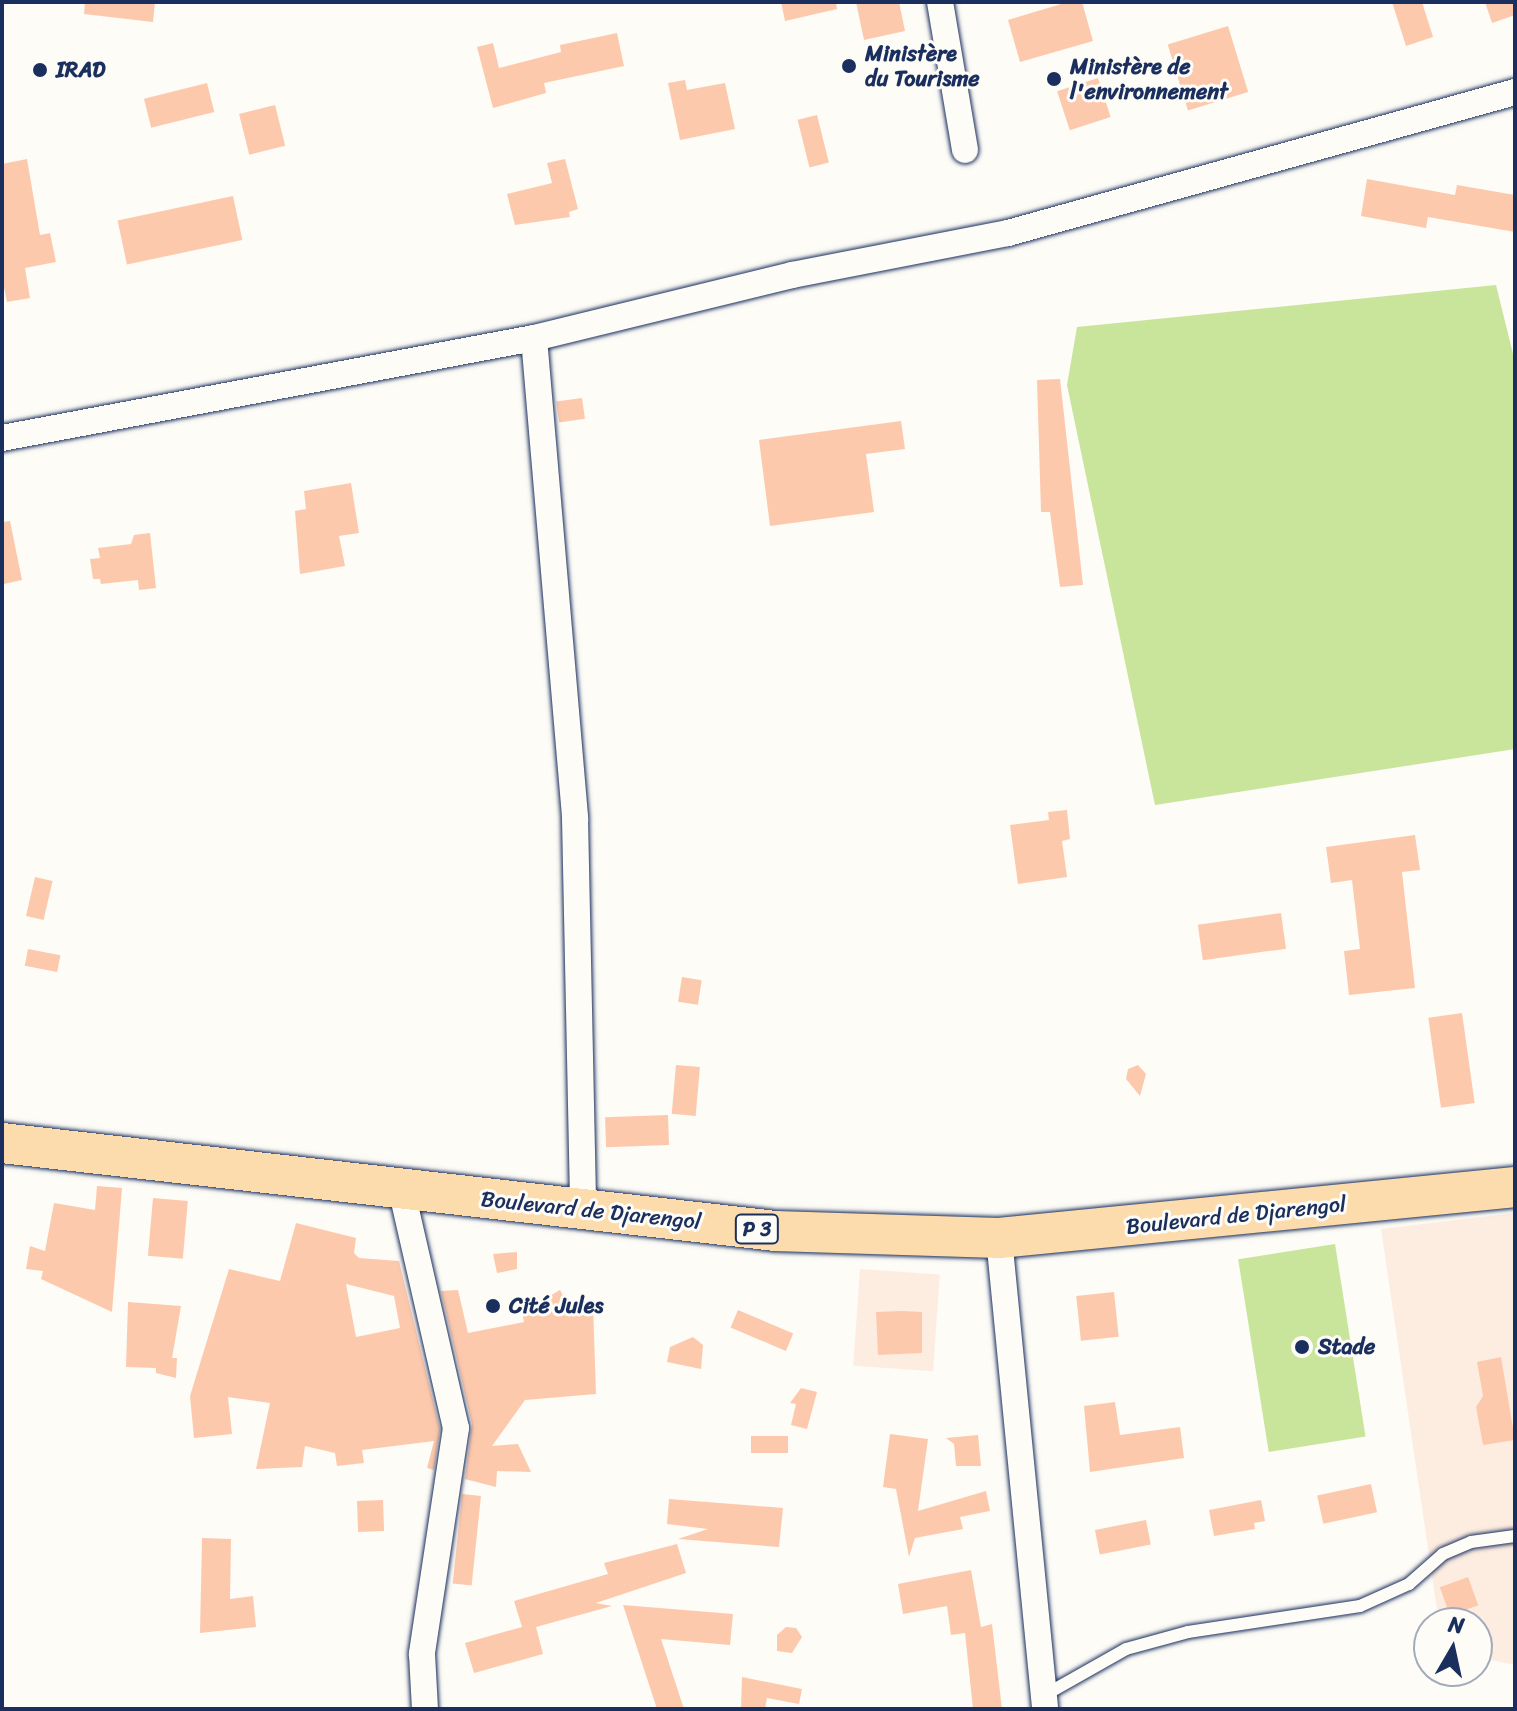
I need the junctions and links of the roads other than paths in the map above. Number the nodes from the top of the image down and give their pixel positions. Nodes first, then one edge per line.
1 (940, 2) edge
2 (1515, 92) edge
3 (965, 150) dead end
4 (534, 338) junction
5 (2, 438) edge
6 (2, 1143) edge
7 (1515, 1187) edge
8 (401, 1188) junction
9 (583, 1209) junction
10 (999, 1238) junction
11 (1515, 1536) edge
12 (1044, 1703) edge
13 (425, 1709) edge

1 - 3 street
2 - 4 street
4 - 5 street
4 - 9 street
6 - 8 main road, Boulevard de Djarengol / P 3
7 - 10 main road, Boulevard de Djarengol / P 3
8 - 9 main road, Boulevard de Djarengol / P 3
8 - 13 street
9 - 10 main road, Boulevard de Djarengol / P 3
10 - 12 street
11 - 12 lane

